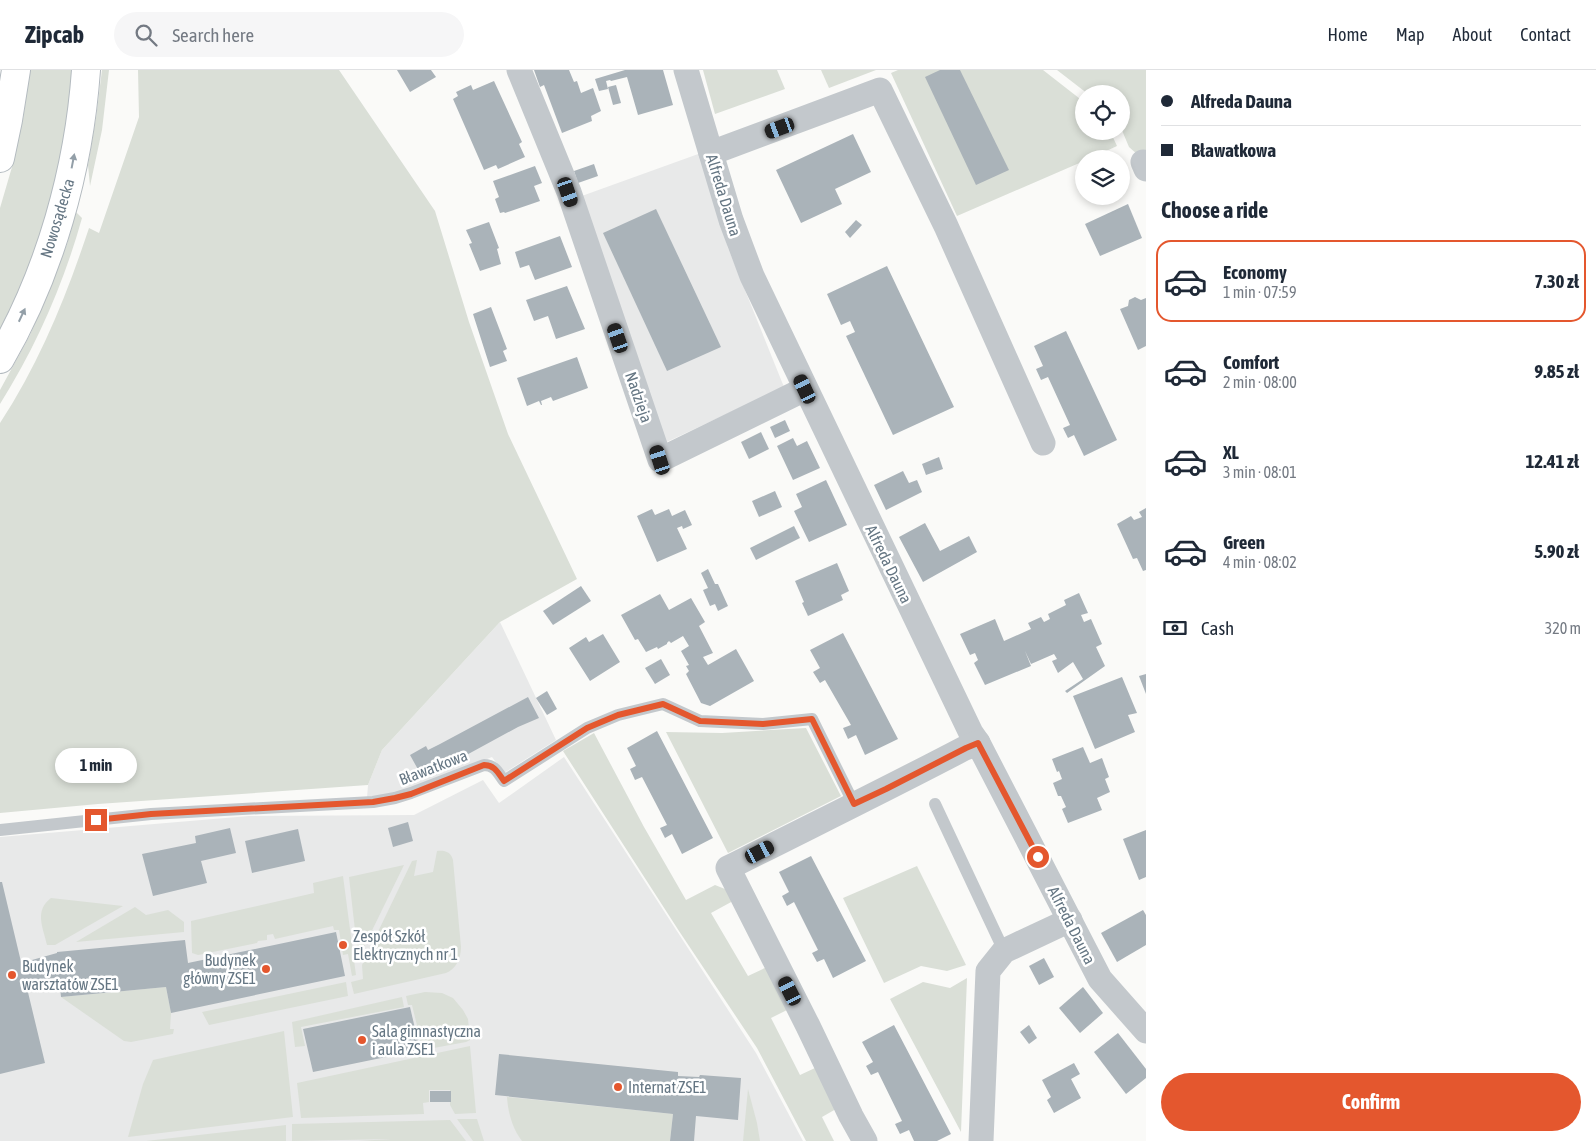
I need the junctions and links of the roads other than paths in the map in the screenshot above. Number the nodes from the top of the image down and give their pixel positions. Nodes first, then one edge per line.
1 (16, 70) edge
2 (86, 70) edge
3 (519, 70) edge
4 (686, 70) edge
5 (711, 153) junction
6 (0, 158) edge
7 (0, 359) edge
8 (805, 389) junction
9 (1043, 443) dead end
10 (978, 743) junction
11 (854, 804) junction
12 (935, 804) dead end
13 (0, 830) edge
14 (1070, 920) junction
15 (1004, 951) junction
16 (1146, 1031) edge
17 (865, 1141) edge
18 (981, 1141) edge

1 - 6 main road
7 -> 2 main road, Nowosądecka
3 - 8 street, Nadzieja
4 - 5 street, Alfreda Dauna
5 - 8 street, Alfreda Dauna
5 - 9 street
8 - 10 street, Alfreda Dauna
10 - 11 street
10 - 14 street, Alfreda Dauna
11 - 13 lane, Bławatkowa
11 - 17 street
12 - 15 lane
14 - 15 street
14 - 16 street, Alfreda Dauna
15 - 18 street

